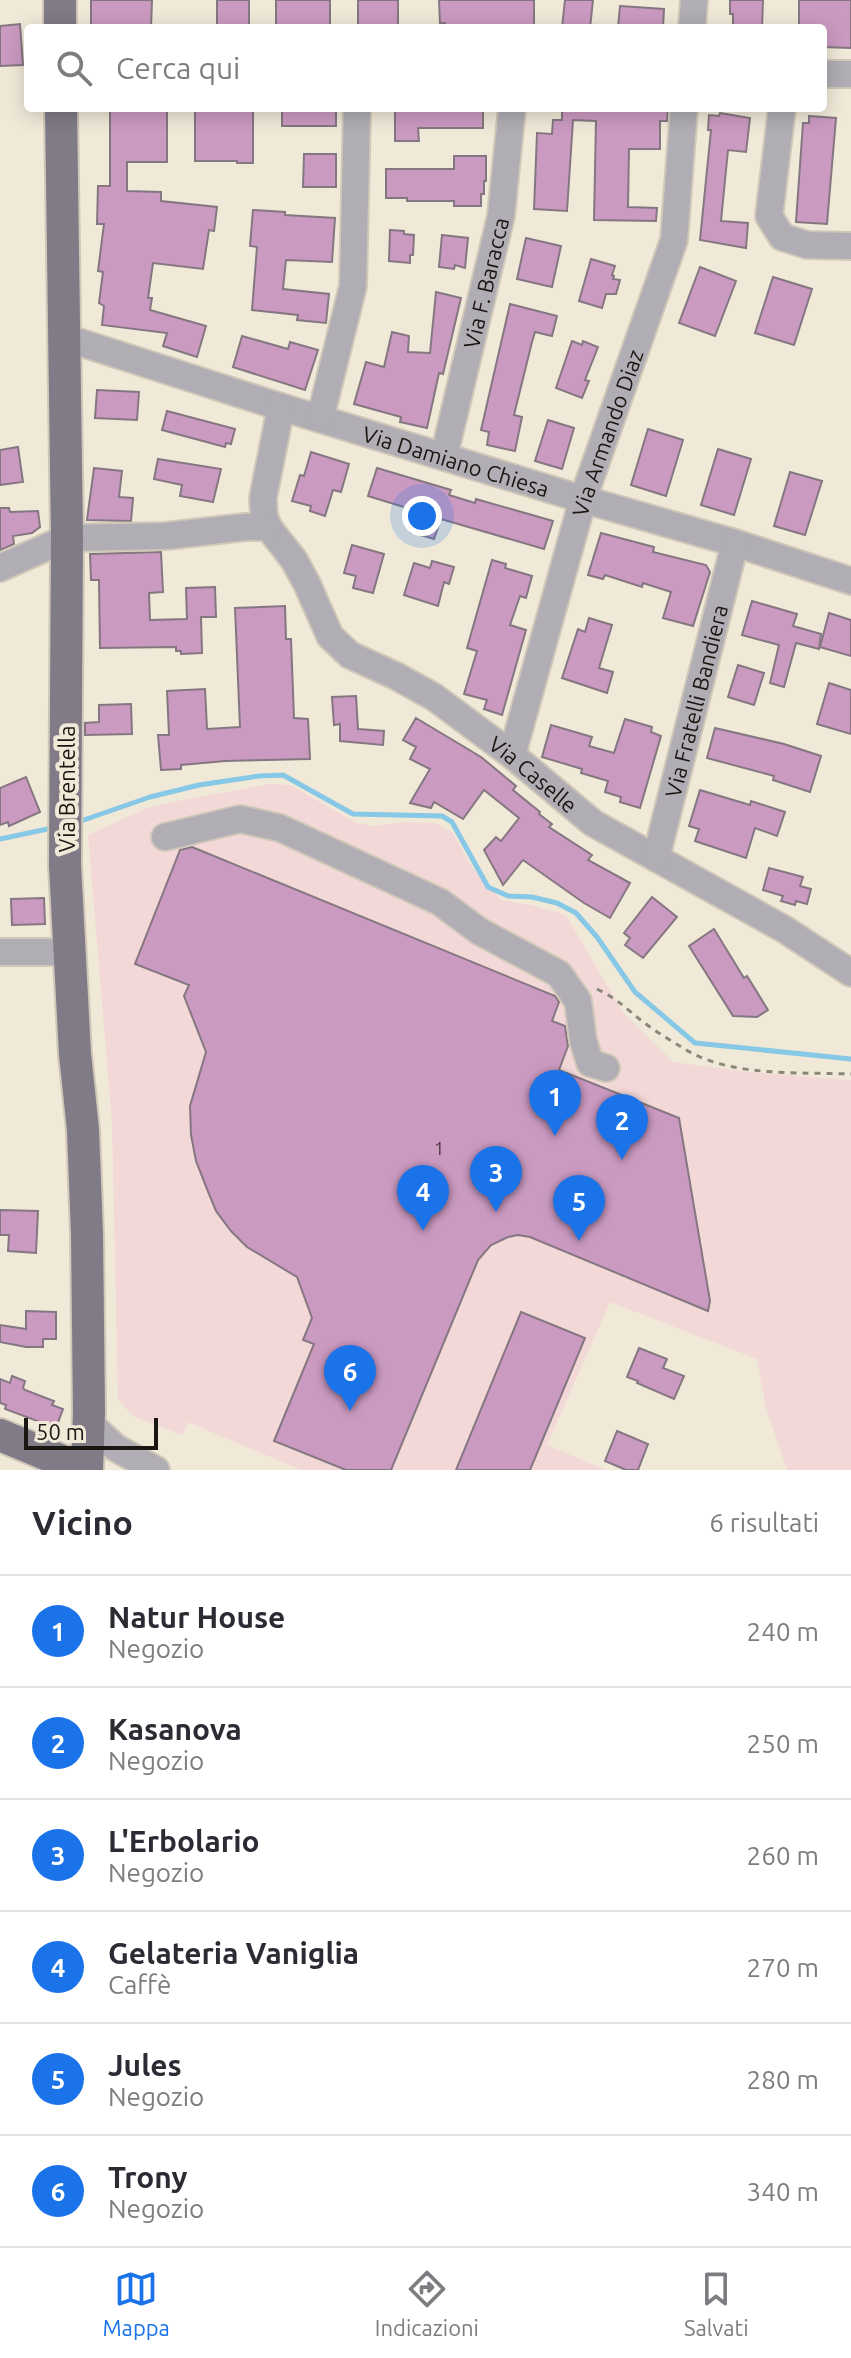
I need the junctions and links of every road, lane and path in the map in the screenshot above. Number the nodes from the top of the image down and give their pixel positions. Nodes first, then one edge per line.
1 (60, 0) edge
2 (694, 0) edge
3 (60, 24) edge
4 (692, 24) edge
5 (827, 74) edge
6 (851, 74) edge
7 (61, 112) edge
8 (357, 112) edge
9 (512, 112) edge
10 (684, 112) edge
11 (782, 112) edge
12 (851, 246) edge
13 (63, 337) junction
14 (281, 407) junction
15 (320, 419) junction
16 (444, 456) junction
17 (583, 499) junction
18 (268, 527) junction
19 (67, 538) junction
20 (735, 543) junction
21 (0, 568) edge
22 (851, 581) edge
23 (512, 755) junction
24 (165, 837) dead end
25 (656, 858) junction
26 (0, 952) edge
27 (70, 952) junction
28 (851, 973) edge
29 (597, 989) dead end
30 (606, 1068) dead end
31 (851, 1074) edge
32 (89, 1423) junction
33 (0, 1435) edge
34 (86, 1470) edge
35 (156, 1470) edge

1 - 3 main road
2 - 4 street
5 - 6 street
7 - 13 main road, Via Brentella
8 - 15 street
9 - 16 street, Via F. Baracca
10 - 17 street, Via Armando Diaz
11 - 12 street
13 - 14 street, Via Damiano Chiesa
13 - 19 main road, Via Brentella
14 - 15 street, Via Damiano Chiesa
14 - 18 street
15 - 16 street, Via Damiano Chiesa
16 - 17 street, Via Damiano Chiesa
17 - 20 street, Via Damiano Chiesa
17 - 23 street, Via Armando Diaz
18 - 19 street
18 - 23 street, Via Caselle
19 - 21 street
19 - 27 main road, Via Brentella
20 - 22 street, Via Damiano Chiesa
20 - 25 street, Via Fratelli Bandiera
23 - 25 street, Via Caselle
24 - 30 street
25 - 28 street, Via Caselle
26 - 27 street
27 - 32 main road, Via Brentella
29 - 31 path
32 - 34 main road, Via Brentella
32 - 35 street
33 - 34 main road

